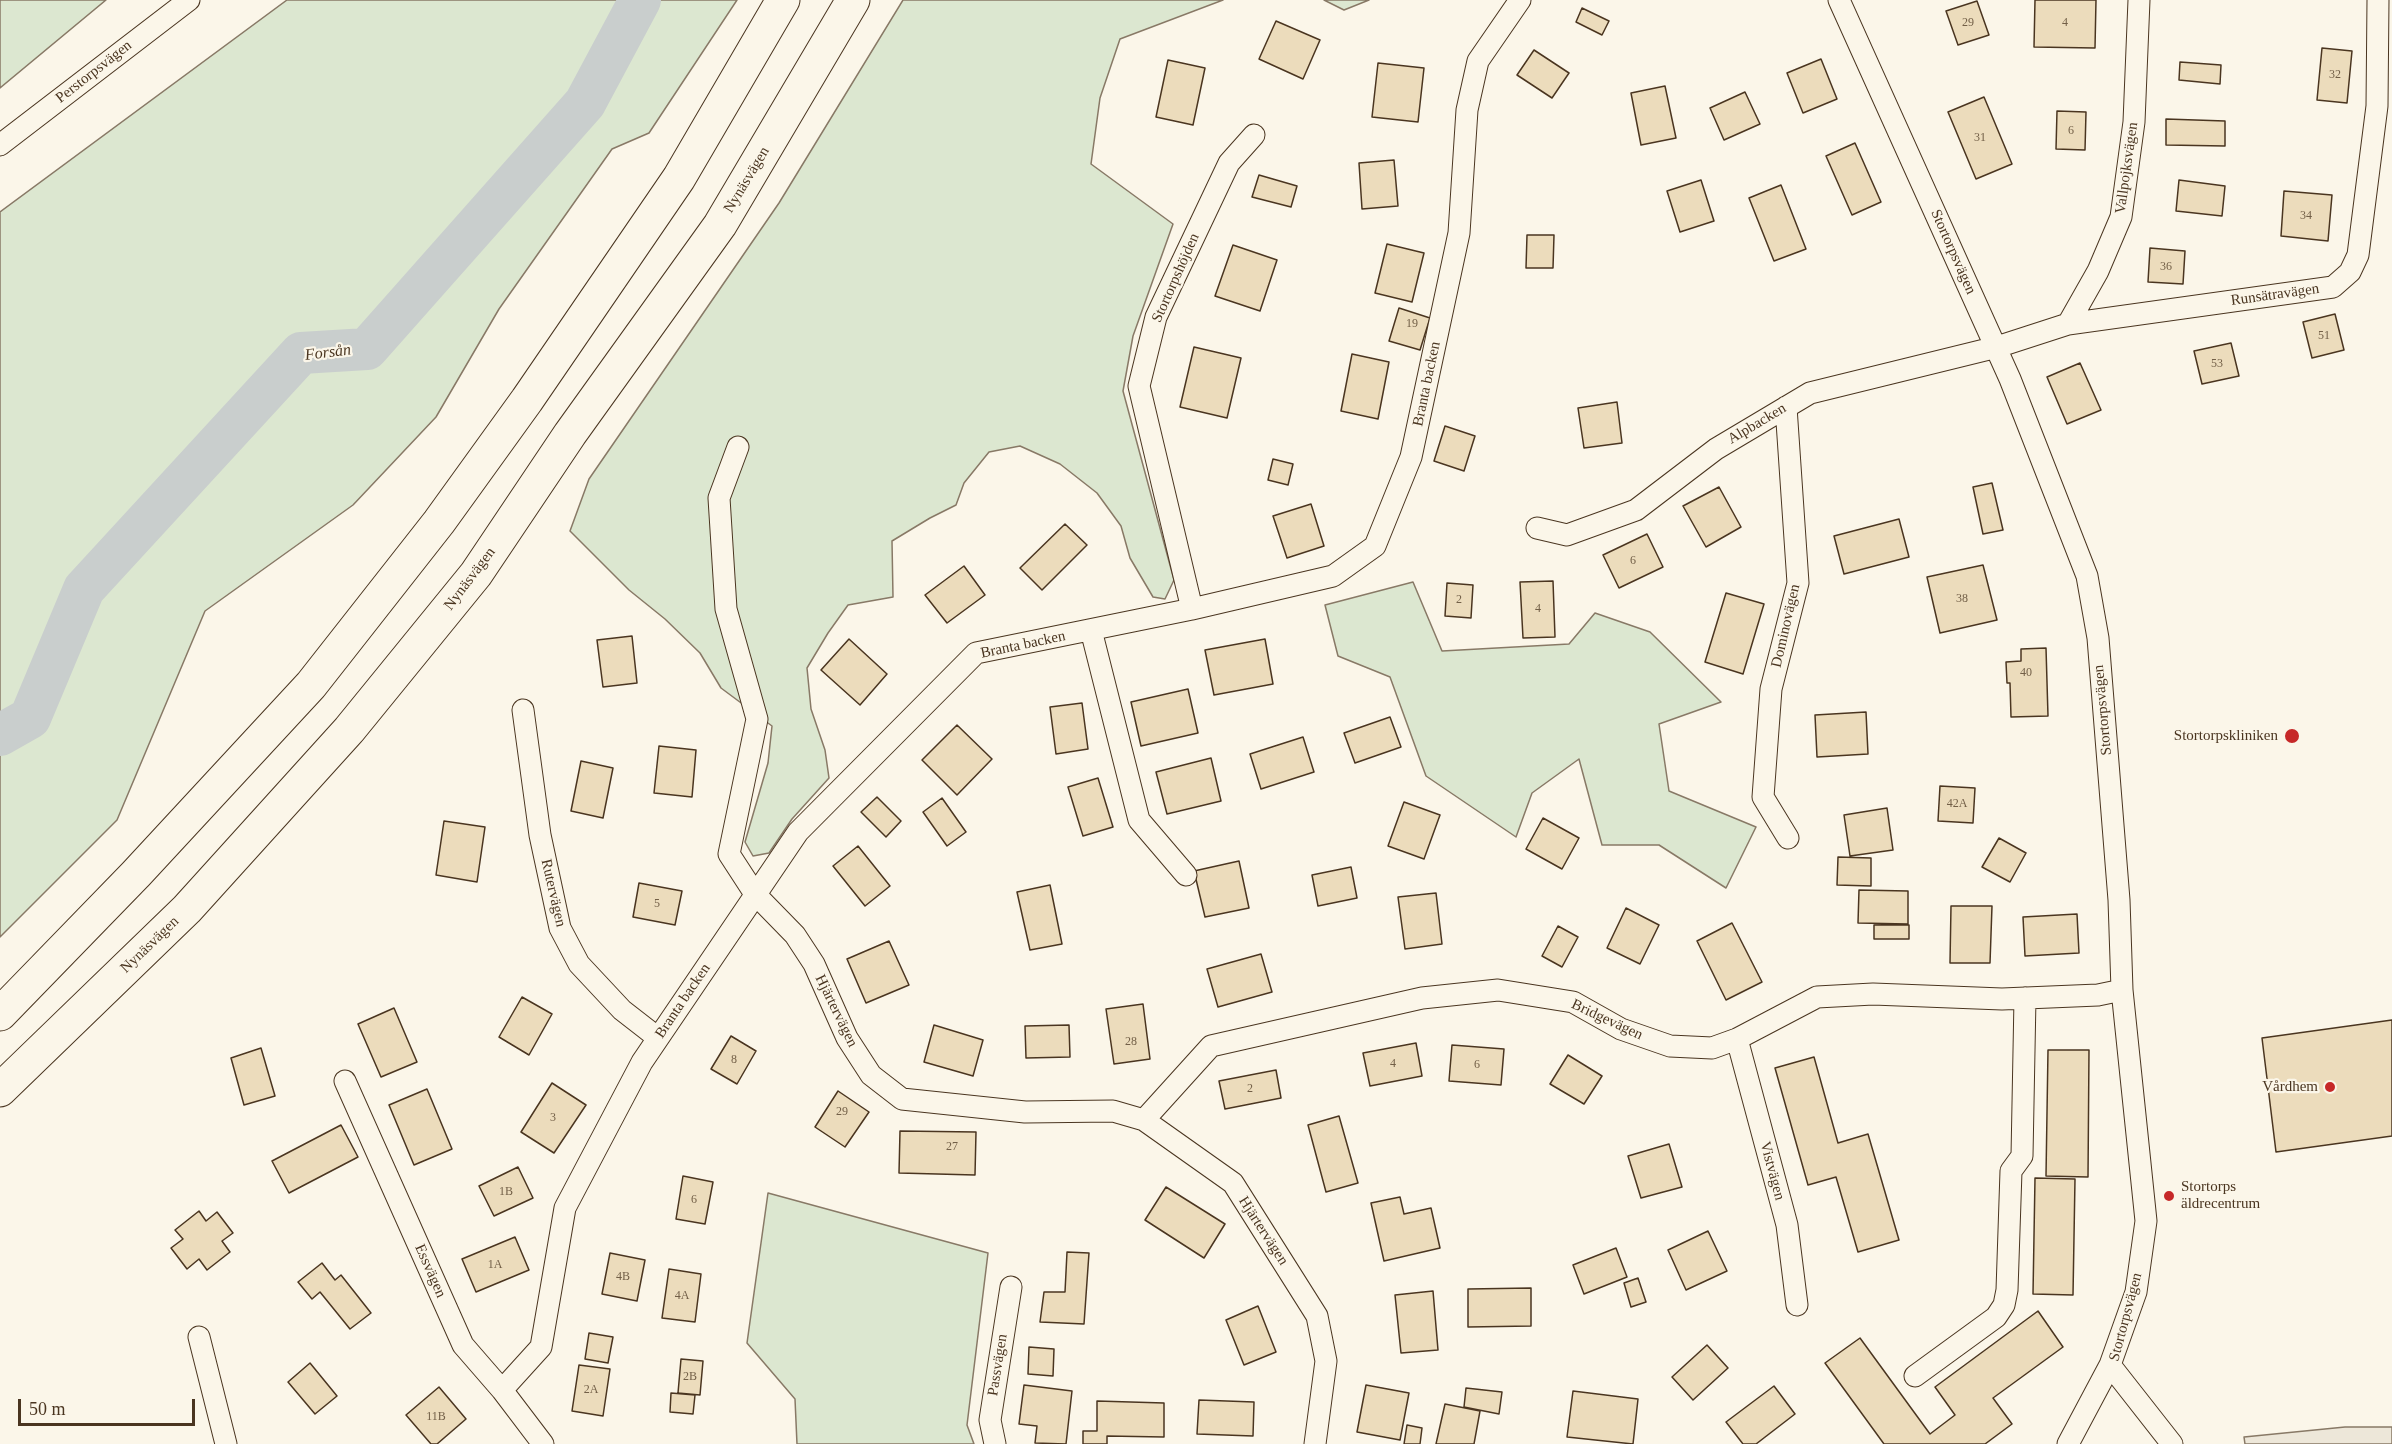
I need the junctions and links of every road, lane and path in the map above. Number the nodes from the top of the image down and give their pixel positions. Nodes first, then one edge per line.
1 (189, 0) edge
2 (783, 0) edge
3 (853, 0) edge
4 (1520, 0) edge
5 (1839, 0) edge
6 (2139, 0) edge
7 (2378, 0) edge
8 (1254, 135) dead end
9 (0, 145) edge
10 (2068, 324) junction
11 (1997, 347) junction
12 (1786, 407) junction
13 (738, 447) dead end
14 (1537, 528) dead end
15 (1192, 609) junction
16 (1091, 630) junction
17 (523, 710) dead end
18 (1788, 838) dead end
19 (1186, 875) dead end
20 (755, 894) junction
21 (2122, 990) junction
22 (2025, 998) junction
23 (0, 1014) edge
24 (658, 1038) junction
25 (1737, 1039) junction
26 (345, 1081) dead end
27 (0, 1090) edge
28 (1144, 1120) junction
29 (1011, 1287) dead end
30 (1797, 1305) dead end
31 (199, 1337) dead end
32 (2110, 1365) junction
33 (1916, 1376) dead end
34 (502, 1390) junction
35 (226, 1444) edge
36 (543, 1444) edge
37 (995, 1444) edge
38 (1315, 1444) edge
39 (2068, 1444) edge
40 (2172, 1444) edge

1 - 9 street, Perstorpsvägen
2 - 23 highway
3 - 27 highway, Nynäsvägen
4 - 15 street, Branta backen
5 - 11 street, Stortorpsvägen
6 - 10 street, Vallpojksvägen
7 - 10 street, Runsätravägen
8 - 15 street, Stortorpshöjden
10 - 11 street, Runsätravägen
11 - 12 street, Alpbacken
11 - 21 street, Stortorpsvägen
12 - 14 street, Alpbacken
12 - 18 street, Dominovägen
13 - 20 street, Hjärtervägen
15 - 16 street, Branta backen
16 - 19 street
16 - 20 street, Branta backen
17 - 24 street, Rutervägen
20 - 24 street, Branta backen
20 - 28 street, Hjärtervägen
21 - 22 street, Bridgevägen
21 - 32 street, Stortorpsvägen
22 - 25 street, Bridgevägen
22 - 33 street
24 - 34 street, Branta backen
25 - 28 street, Bridgevägen
25 - 30 street, Vistvägen
26 - 34 street, Essvägen
28 - 38 street, Hjärtervägen
29 - 37 street, Passvägen
31 - 35 street
32 - 39 street
32 - 40 street, Stortorpsvägen
34 - 36 street, Essvägen

